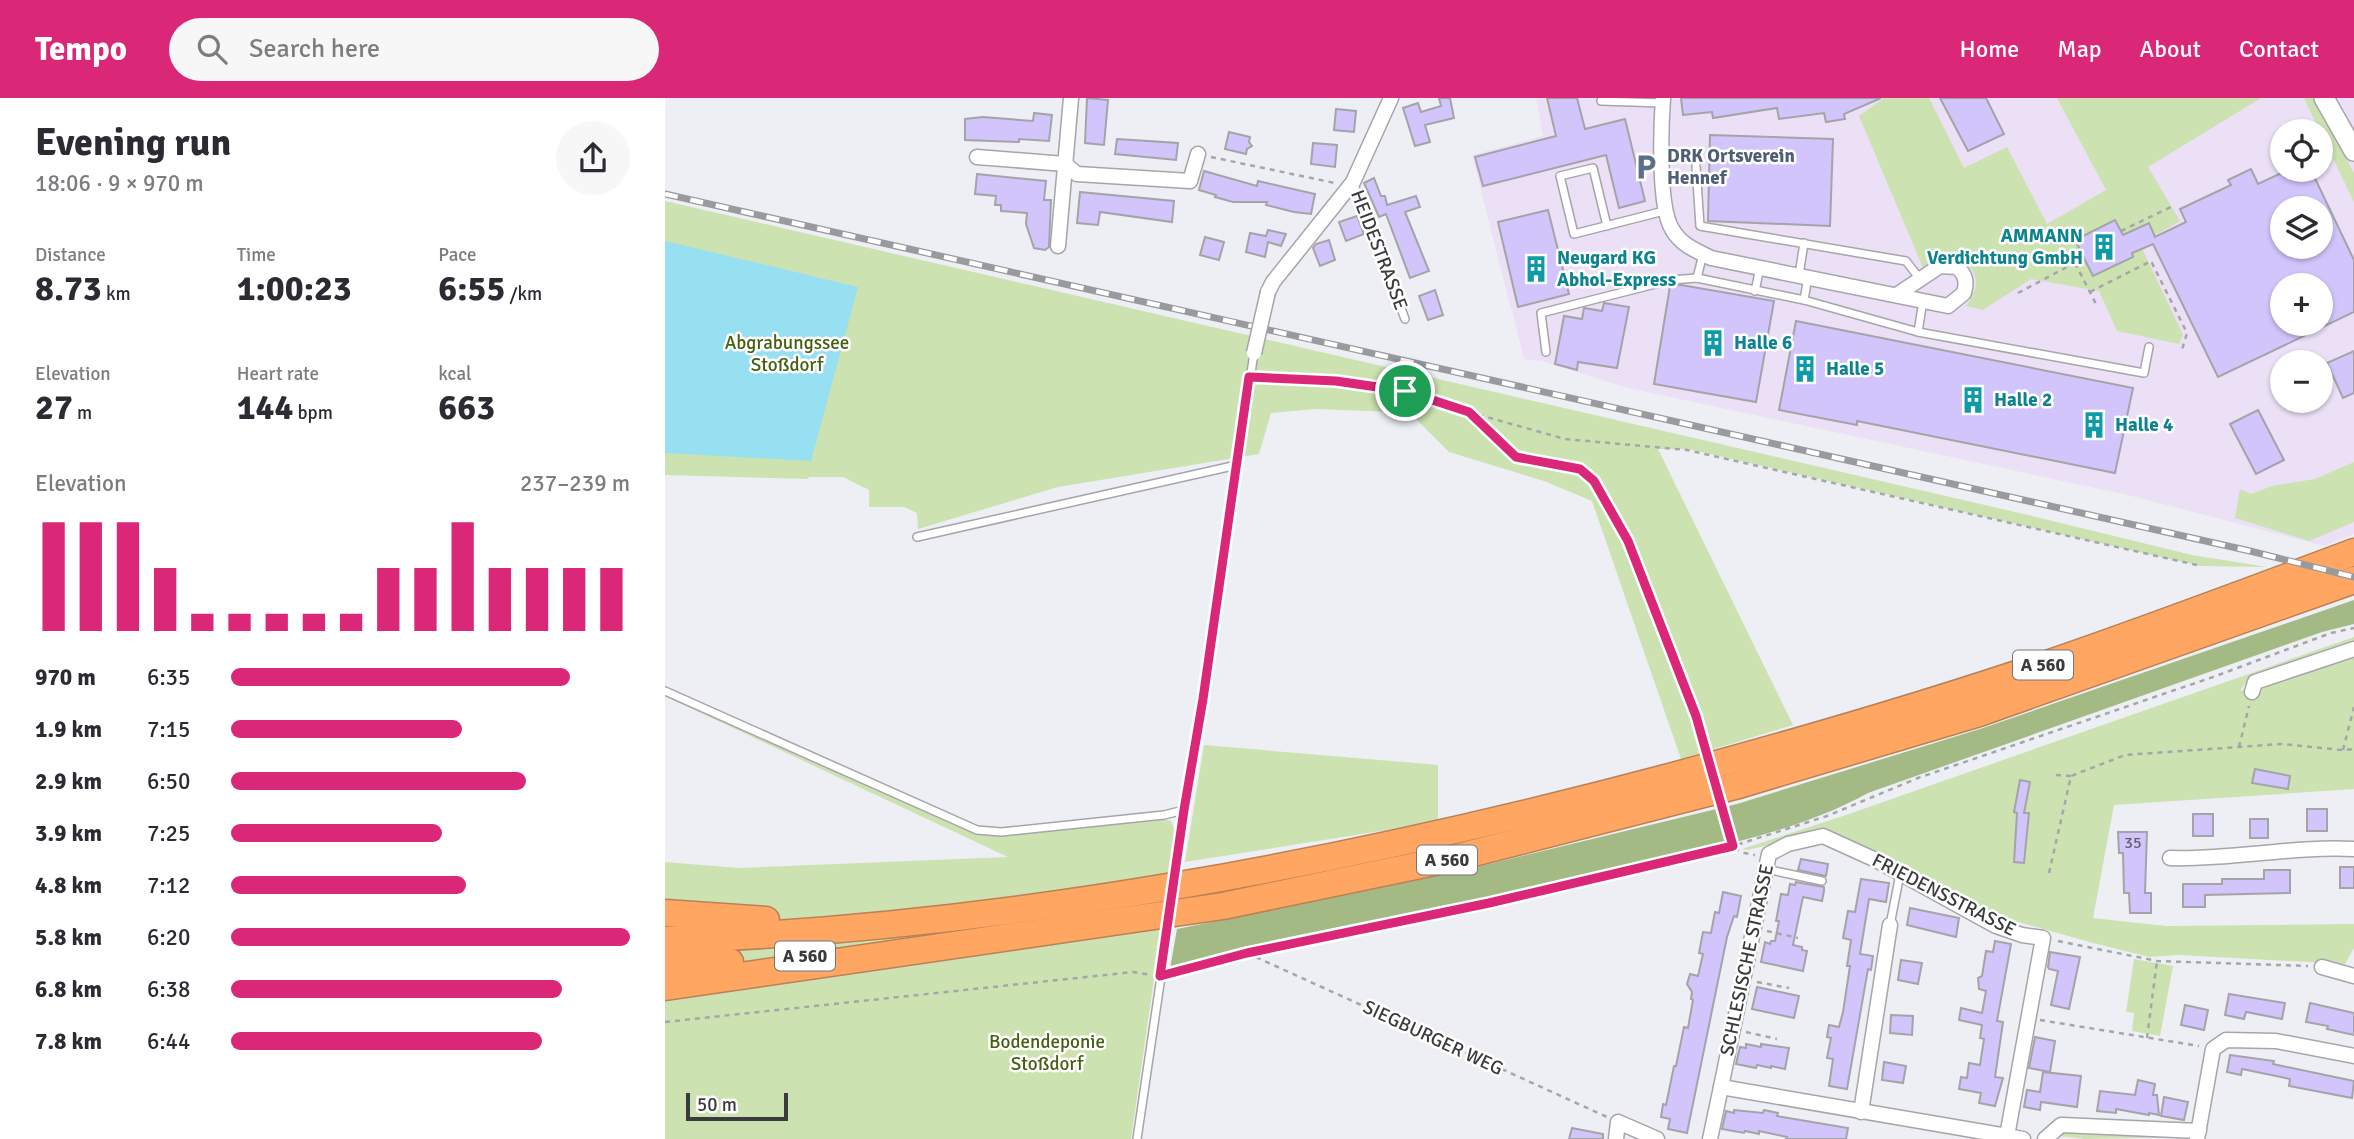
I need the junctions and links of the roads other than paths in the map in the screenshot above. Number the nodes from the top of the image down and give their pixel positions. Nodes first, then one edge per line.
1 (1071, 98) edge
2 (1391, 98) edge
3 (2324, 98) edge
4 (1601, 101) dead end
5 (1662, 101) edge
6 (2354, 151) edge
7 (1198, 154) road end
8 (977, 157) dead end
9 (1065, 164) junction
10 (1696, 166) dead end
11 (1353, 182) junction
12 (1664, 211) junction
13 (1607, 226) junction
14 (1804, 243) junction
15 (1058, 246) dead end
16 (1703, 254) junction
17 (1760, 267) junction
18 (1804, 276) junction
19 (1697, 278) junction
20 (1920, 279) junction
21 (1755, 291) junction
22 (1898, 294) junction
23 (1804, 300) junction
24 (1923, 300) junction
25 (1405, 319) dead end
26 (1918, 332) junction
27 (2149, 347) dead end
28 (1546, 352) dead end
29 (1254, 353) joint
30 (1237, 465) junction
31 (917, 537) dead end
32 (2354, 552) edge
33 (2354, 580) edge
34 (2354, 649) edge
35 (665, 691) edge
36 (2252, 692) road end
37 (1184, 810) junction
38 (1788, 844) joint
39 (2354, 849) edge
40 (2171, 858) dead end
41 (1768, 862) junction
42 (1901, 873) junction
43 (1822, 881) dead end
44 (665, 913) edge
45 (886, 925) junction
46 (1891, 925) joint
47 (665, 940) edge
48 (945, 946) junction
49 (665, 965) edge
50 (2322, 967) road end
51 (2354, 976) edge
52 (665, 987) edge
53 (2354, 1056) edge
54 (1721, 1087) junction
55 (1861, 1112) junction
56 (2198, 1135) edge
57 (2007, 1136) junction
58 (1137, 1139) edge
59 (1616, 1139) edge
60 (1657, 1139) edge
61 (1710, 1139) edge
62 (2023, 1139) edge
63 (2045, 1139) edge

1 - 9 street
2 - 11 street, HEIDESTRASSE
3 - 6 main road
4 - 5 lane
5 - 12 street
7 - 9 street
8 - 9 street
9 - 15 street
10 - 14 lane
11 - 25 lane, HEIDESTRASSE
11 - 29 street, HEIDESTRASSE, bridge
12 - 13 lane
12 - 16 street
13 - 13 lane
14 - 18 lane
14 - 20 lane
16 - 17 street
16 - 19 lane
17 - 18 street
17 - 21 lane
18 - 22 street
18 - 23 lane
19 - 21 lane
19 - 28 lane
20 - 22 street
20 - 24 street
21 - 23 lane
22 - 24 street
23 - 26 lane
24 - 26 lane
26 - 27 lane
29 - 30 lane
30 - 31 lane
30 - 37 lane
32 - 45 highway, A 560
33 - 48 highway, A 560
34 - 36 street
35 - 37 lane
37 - 58 lane, bridge
38 - 41 street, SCHLESISCHE STRASSE
38 - 42 street, FRIEDENSSTRASSE
39 - 40 street
41 - 43 lane
41 - 54 street, SCHLESISCHE STRASSE
42 - 46 lane
42 - 57 street, FRIEDENSSTRASSE
44 - 45 highway
45 - 47 highway, A 560
46 - 55 street
48 - 49 highway, A 560
48 - 52 highway
50 - 51 street
53 - 56 street
54 - 55 street
54 - 61 street, SCHLESISCHE STRASSE
55 - 57 street
56 - 63 street
57 - 62 street
59 - 60 street

